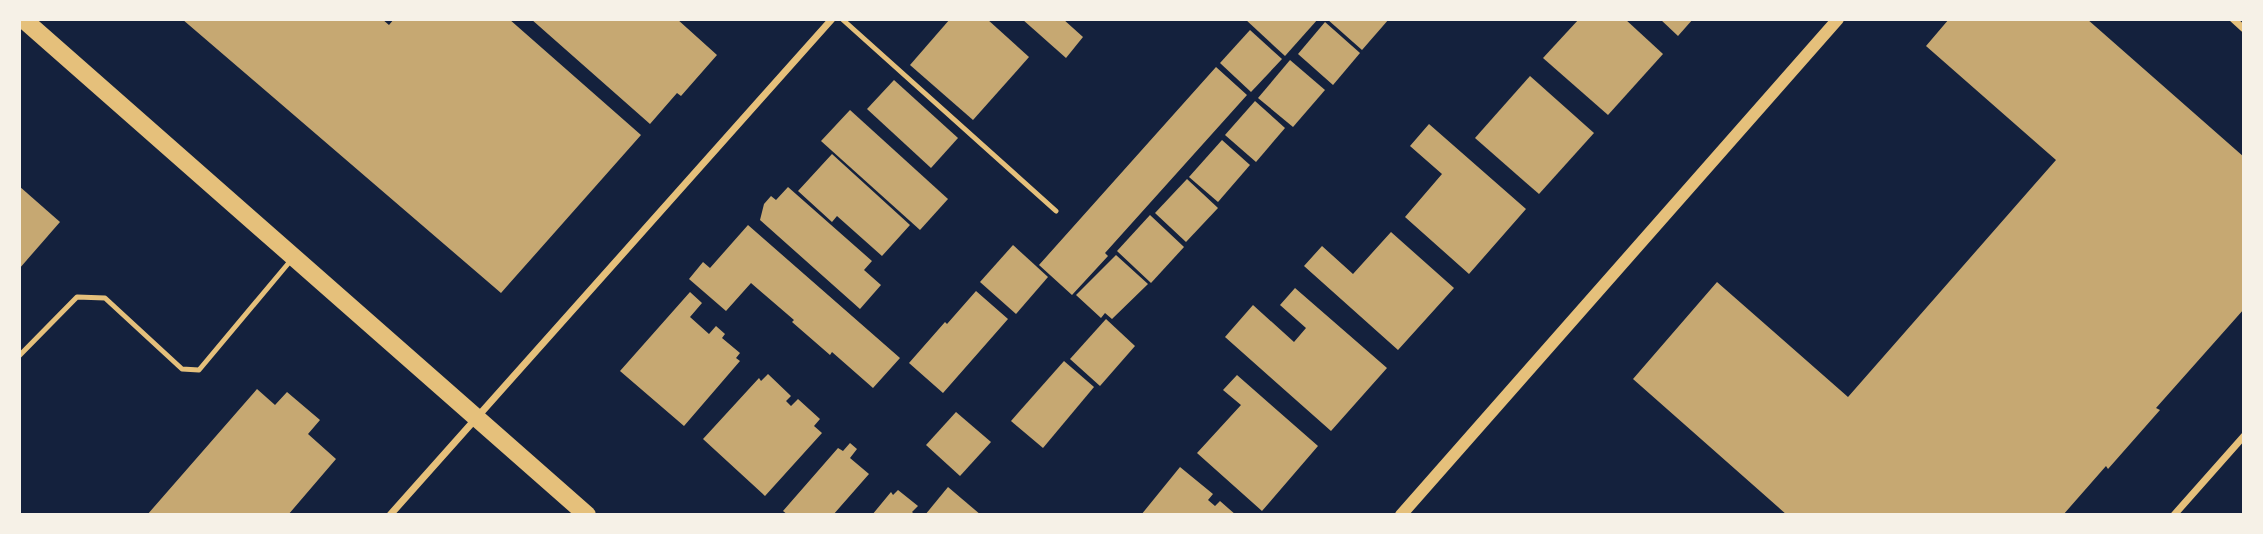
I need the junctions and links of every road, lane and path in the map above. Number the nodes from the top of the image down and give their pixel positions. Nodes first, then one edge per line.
1 (23, 19) edge
2 (832, 19) edge
3 (842, 19) edge
4 (1838, 19) edge
5 (2233, 19) edge
6 (2244, 29) edge
7 (1056, 211) dead end
8 (294, 256) junction
9 (19, 356) edge
10 (477, 417) junction
11 (2244, 436) edge
12 (390, 515) edge
13 (587, 515) edge
14 (1401, 515) edge
15 (2174, 515) edge

1 - 8 main road
2 - 10 street
3 - 7 lane
4 - 14 street
5 - 6 street
8 - 9 lane
8 - 10 main road
10 - 12 street
10 - 13 main road
11 - 15 street

